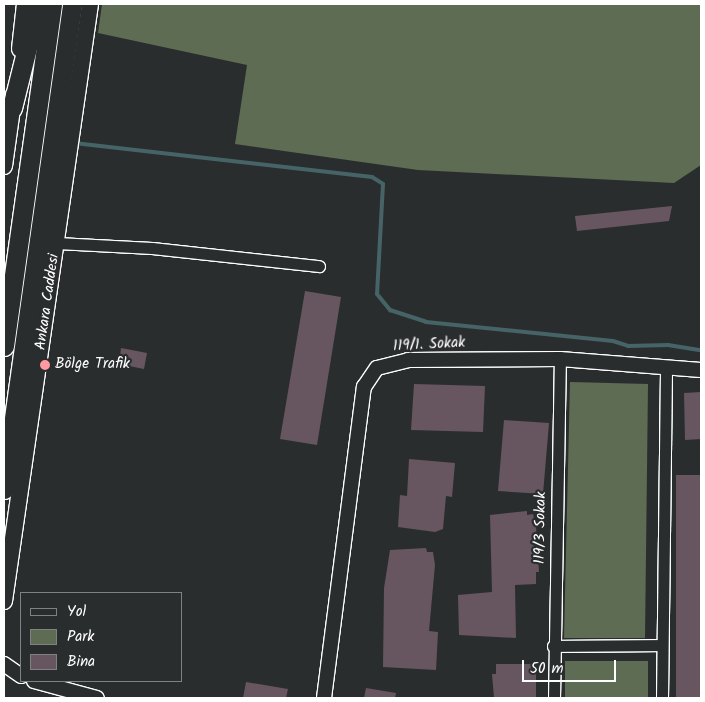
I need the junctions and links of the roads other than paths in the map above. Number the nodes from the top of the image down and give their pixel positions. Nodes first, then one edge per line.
1 (26, 4) edge
2 (38, 4) edge
3 (52, 4) edge
4 (72, 4) edge
5 (90, 4) edge
6 (12, 108) junction
7 (4, 166) edge
8 (57, 243) junction
9 (318, 266) dead end
10 (4, 346) edge
11 (560, 359) junction
12 (666, 368) junction
13 (701, 370) edge
14 (4, 489) edge
15 (4, 601) edge
16 (662, 645) junction
17 (553, 646) junction
18 (4, 664) edge
19 (20, 675) edge
20 (38, 682) edge
21 (97, 698) edge
22 (324, 698) edge
23 (554, 698) edge
24 (662, 698) edge

1 - 6 main road
2 - 6 highway
3 - 10 highway
4 - 14 highway, Ankara Caddesi
5 - 8 main road, Ankara Caddesi
6 - 7 main road
8 - 9 street
8 - 15 main road, Ankara Caddesi
11 - 12 street, 119/1. Sokak
11 - 17 street, 119/3 Sokak
11 - 22 street, 119/1. Sokak
12 - 13 street, 119/1. Sokak
12 - 16 street
16 - 17 street
16 - 24 street
17 - 23 street, 119/3 Sokak
18 - 19 street
20 - 21 street

